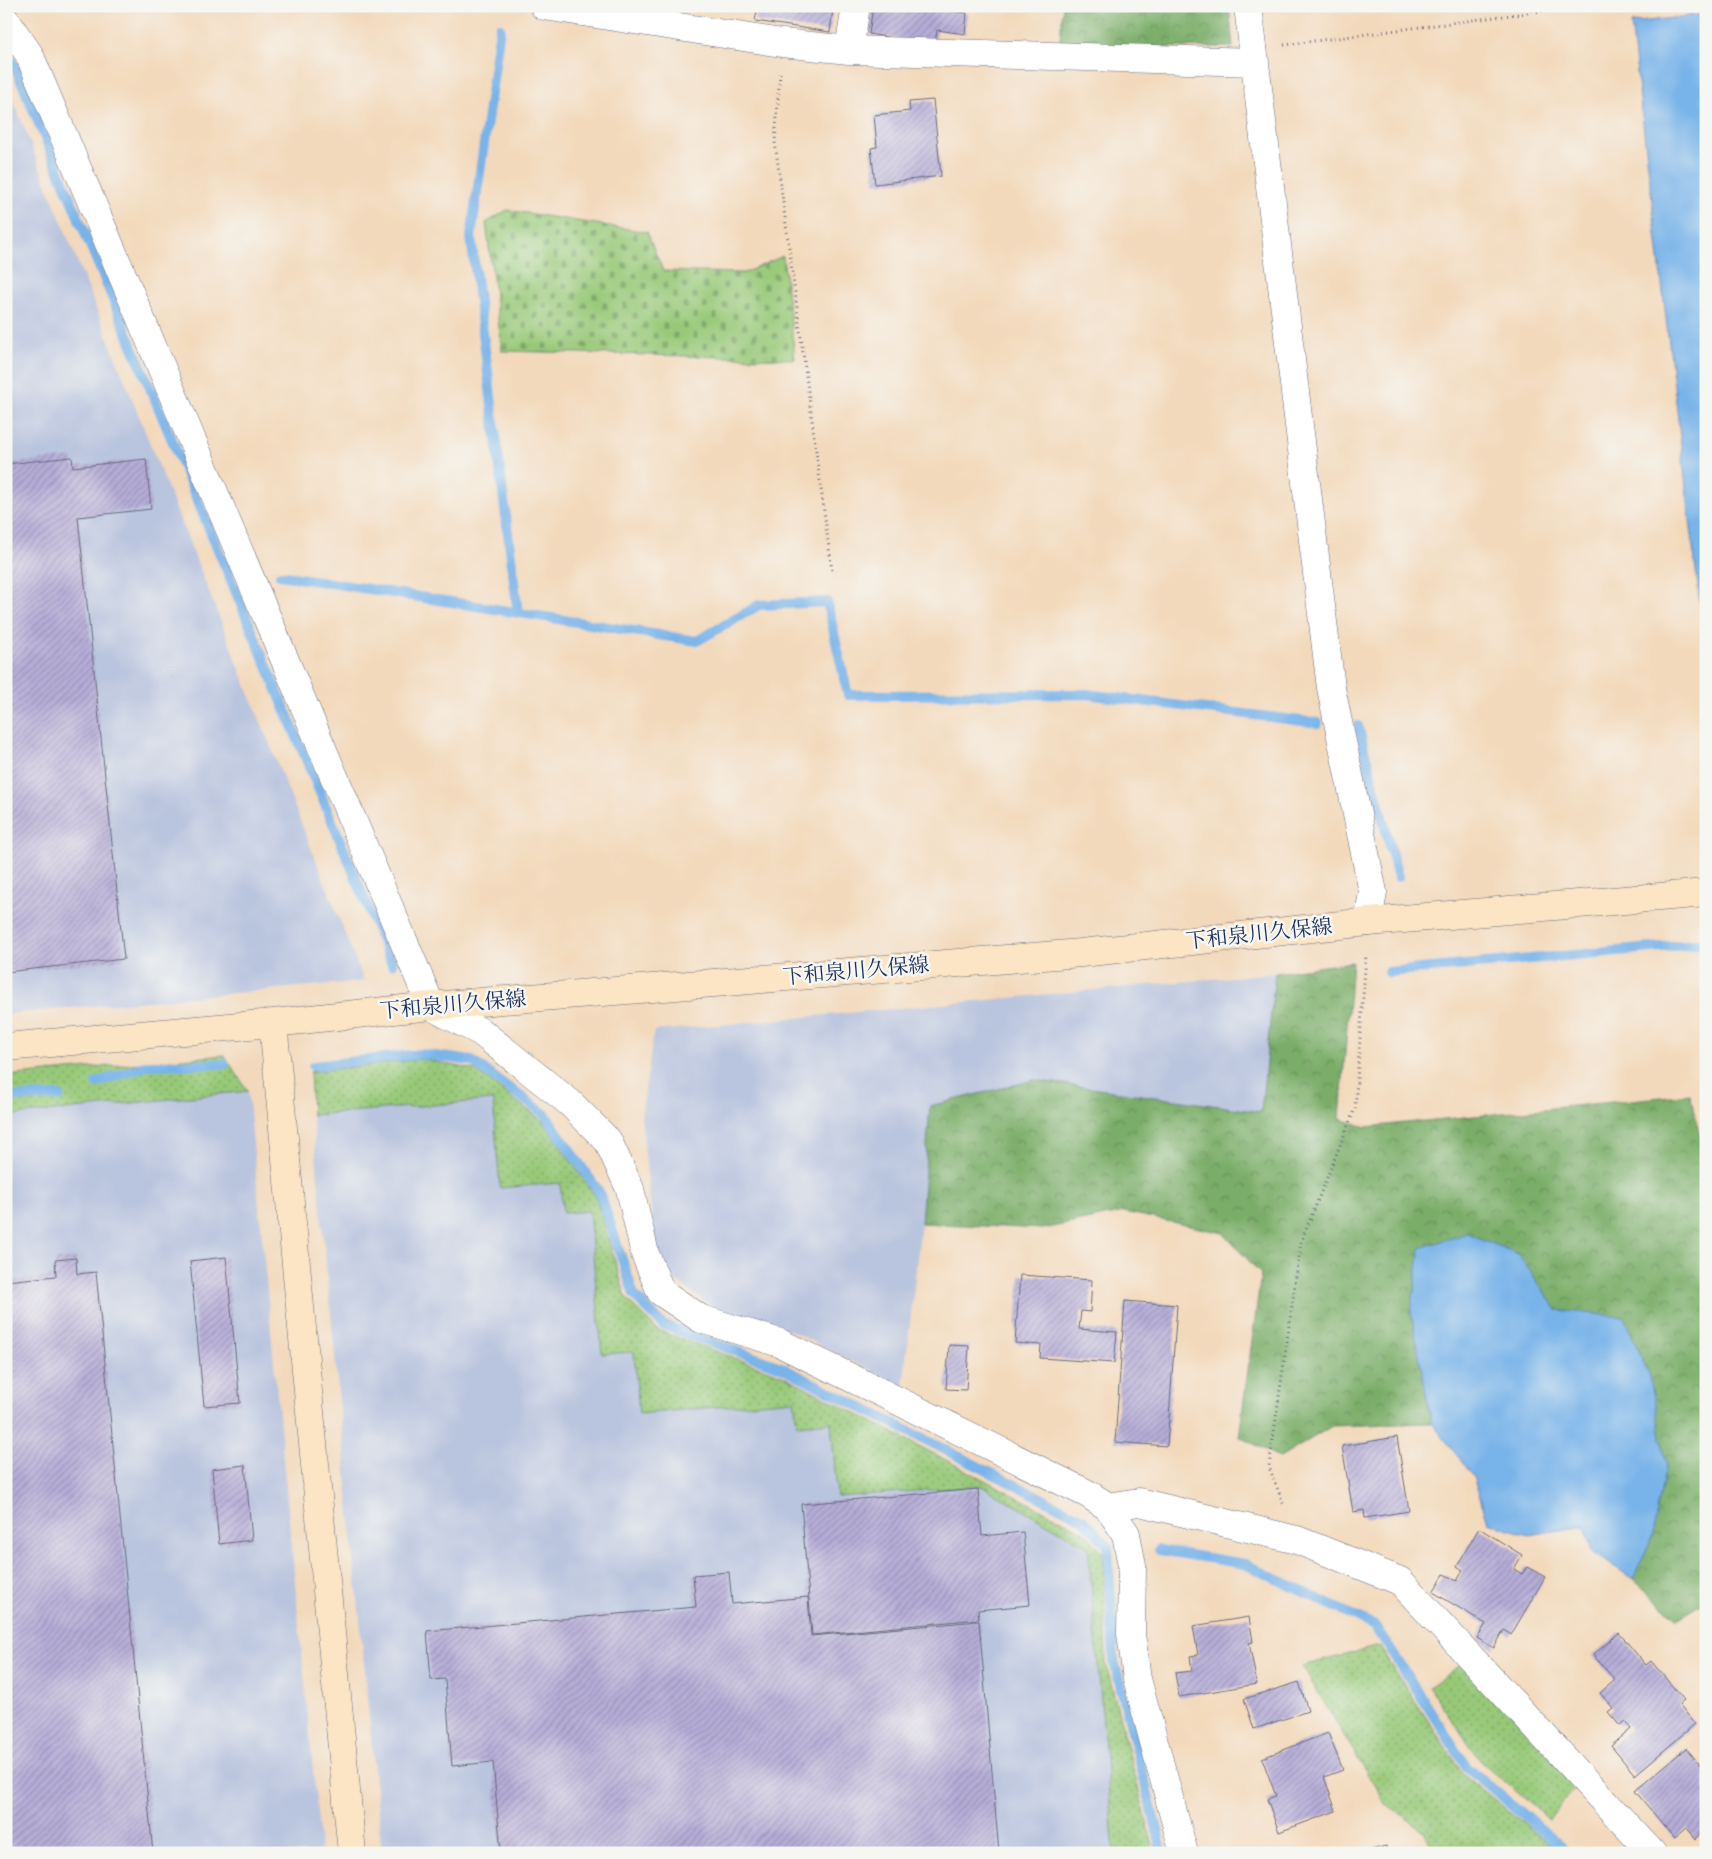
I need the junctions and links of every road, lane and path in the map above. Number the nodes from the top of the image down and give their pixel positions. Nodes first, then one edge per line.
1 (544, 6) edge
2 (856, 6) edge
3 (1248, 6) edge
4 (1579, 6) edge
5 (6, 21) edge
6 (782, 43) junction
7 (849, 50) junction
8 (1254, 55) junction
9 (832, 571) dead end
10 (1706, 893) edge
11 (1368, 922) junction
12 (431, 1006) junction
13 (273, 1023) junction
14 (6, 1047) edge
15 (1108, 1507) junction
16 (1297, 1540) junction
17 (352, 1853) edge
18 (1184, 1853) edge
19 (1652, 1853) edge

1 - 6 street
2 - 7 street
3 - 8 street
4 - 8 path
5 - 12 street
6 - 7 street
6 - 9 path
7 - 8 street
8 - 11 street
10 - 11 street, 下和泉川久保線
11 - 12 street, 下和泉川久保線
11 - 16 path
12 - 13 street, 下和泉川久保線
12 - 15 street
13 - 14 street, 下和泉川久保線
13 - 17 street
15 - 16 street
15 - 18 street
16 - 19 street

